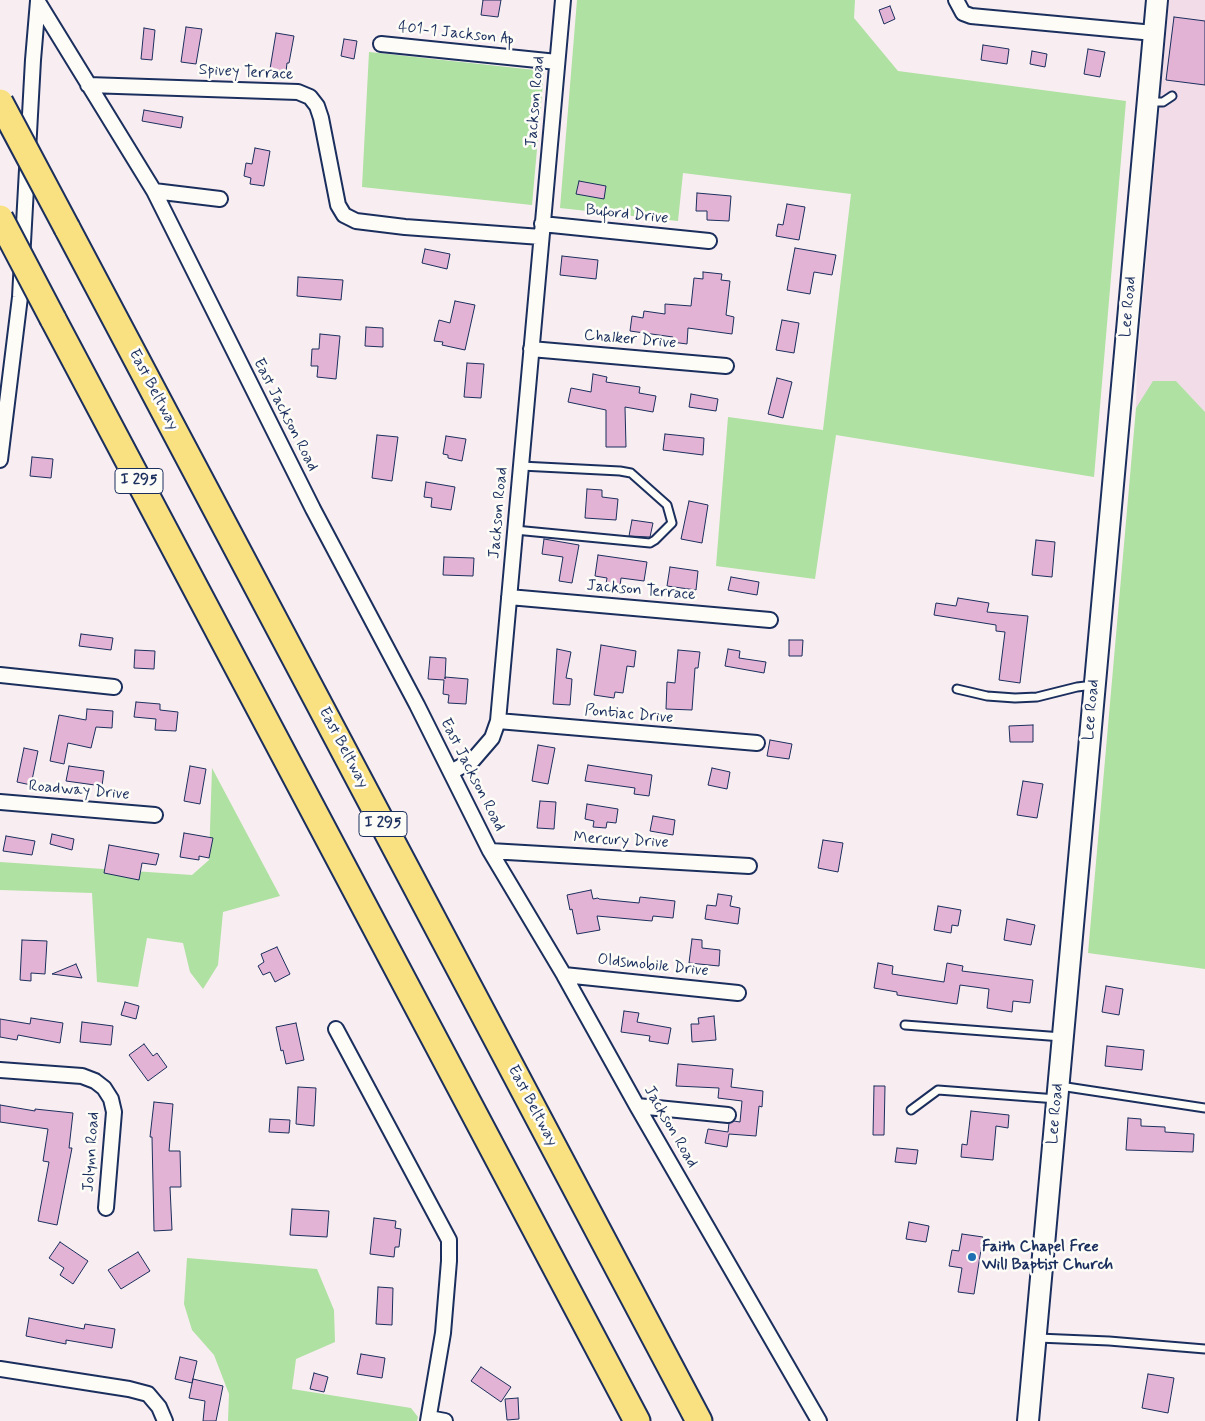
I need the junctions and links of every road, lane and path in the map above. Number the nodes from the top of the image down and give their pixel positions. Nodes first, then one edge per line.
1 (563, 0) edge
2 (1157, 0) edge
3 (38, 1) edge
4 (956, 1) edge
5 (1154, 33) junction
6 (381, 44) dead end
7 (557, 62) junction
8 (88, 85) junction
9 (1172, 96) dead end
10 (0, 102) edge
11 (1148, 102) junction
12 (154, 191) junction
13 (220, 199) dead end
14 (0, 218) edge
15 (542, 230) junction
16 (709, 241) dead end
17 (531, 350) junction
18 (726, 366) dead end
19 (0, 460) edge
20 (521, 466) junction
21 (515, 530) junction
22 (509, 597) junction
23 (770, 620) dead end
24 (0, 675) edge
25 (1094, 685) junction
26 (114, 687) dead end
27 (957, 689) dead end
28 (498, 721) junction
29 (757, 743) dead end
30 (451, 772) junction
31 (0, 802) edge
32 (155, 815) dead end
33 (490, 851) junction
34 (749, 866) dead end
35 (564, 975) junction
36 (738, 992) dead end
37 (905, 1024) dead end
38 (336, 1029) dead end
39 (1062, 1037) junction
40 (0, 1070) edge
41 (1058, 1093) junction
42 (637, 1106) junction
43 (1205, 1108) edge
44 (911, 1110) dead end
45 (728, 1115) dead end
46 (106, 1208) dead end
47 (1035, 1338) junction
48 (1205, 1349) edge
49 (0, 1369) edge
50 (429, 1419) edge
51 (165, 1421) edge
52 (445, 1421) edge
53 (637, 1421) edge
54 (699, 1421) edge
55 (820, 1421) edge
56 (1028, 1421) edge

1 - 7 street, Jackson Road
2 - 5 street, Lee Road
3 - 8 street, East Jackson Road
3 - 19 street
4 - 5 street
5 - 11 street, Lee Road
6 - 7 street, 401-1 Jackson Ap
7 - 15 street, Jackson Road
8 - 12 street, East Jackson Road
8 - 15 street, Spivey Terrace
9 - 11 lane
10 - 54 highway, East Beltway / I 295, bridge
11 - 25 street, Lee Road
12 - 13 street
12 - 30 street, East Jackson Road
14 - 53 highway, I 295, bridge
15 - 16 street, Buford Drive
15 - 17 street, Jackson Road
17 - 18 street, Chalker Drive
17 - 20 street, Jackson Road
20 - 21 street, Jackson Road
20 - 21 lane
21 - 22 street, Jackson Road
22 - 23 street, Jackson Terrace
22 - 28 street, Jackson Road
24 - 26 street
25 - 27 lane
25 - 39 street, Lee Road
28 - 29 street, Pontiac Drive
28 - 30 street, Jackson Road
30 - 33 street, East Jackson Road
31 - 32 street, Roadway Drive
33 - 34 street, Mercury Drive
33 - 35 street, Jackson Road
35 - 36 street, Oldsmobile Drive
35 - 42 street, Jackson Road
37 - 39 lane
38 - 50 street
39 - 41 street, Lee Road
40 - 46 street, Jolynn Road
41 - 43 lane
41 - 44 lane
41 - 47 street, Lee Road
42 - 45 street
42 - 55 street, Jackson Road
47 - 48 lane
47 - 56 street, Lee Road
49 - 51 street
50 - 52 street

